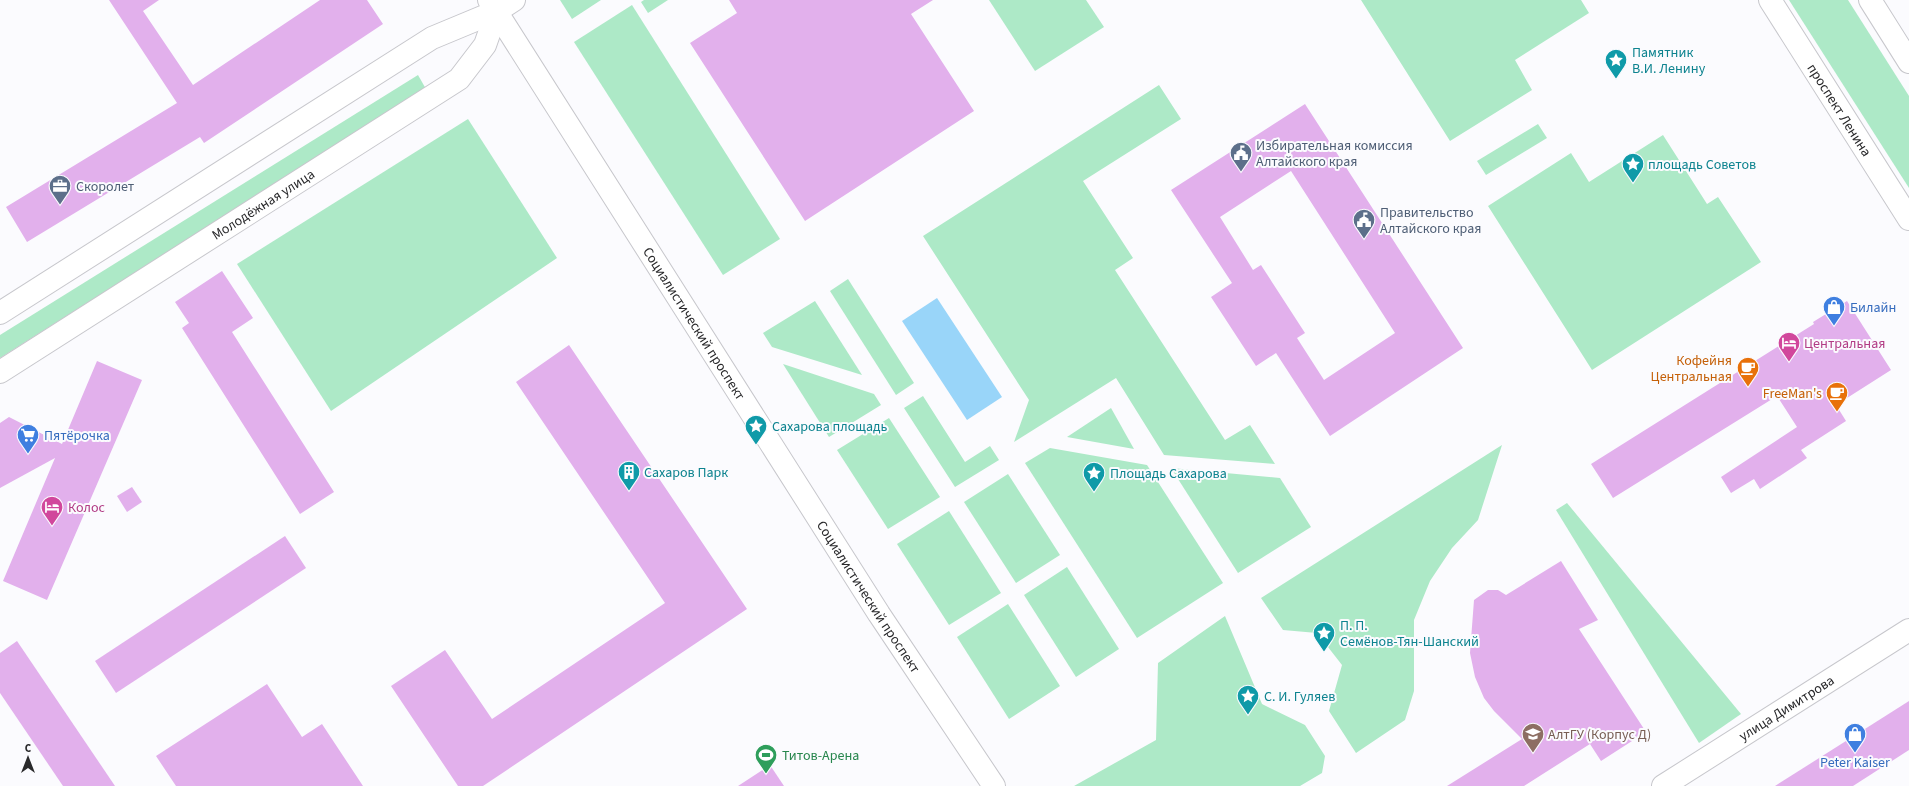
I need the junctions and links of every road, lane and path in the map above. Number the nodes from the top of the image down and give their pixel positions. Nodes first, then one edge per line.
1 (1770, 0) edge
2 (1870, 0) edge
3 (500, 4) edge
4 (1908, 56) edge
5 (1909, 219) edge
6 (0, 314) edge
7 (0, 372) edge
8 (1909, 630) edge
9 (994, 786) edge
10 (1663, 786) edge

1 - 5 street, проспект Ленина
2 - 4 street
3 - 6 street
3 - 7 street, Молодёжная улица
3 - 9 street, Социалистический проспект
8 - 10 street, улица Димитрова

